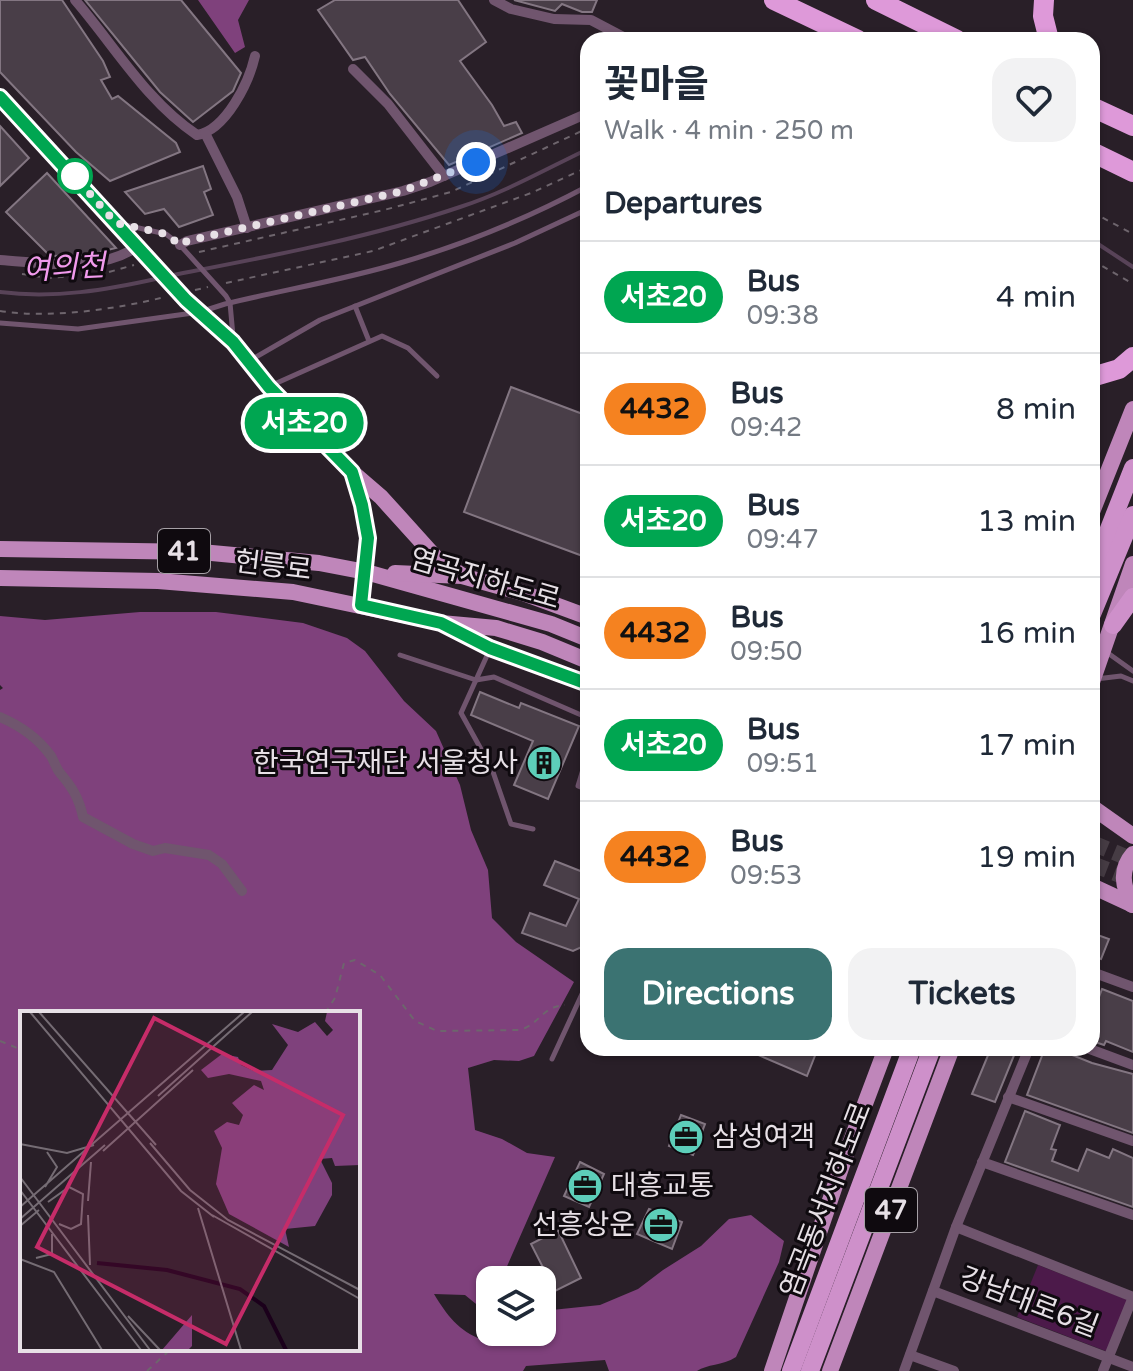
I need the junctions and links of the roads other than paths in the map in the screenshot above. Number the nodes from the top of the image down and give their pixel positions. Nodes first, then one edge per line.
1 (75, 0) edge
2 (494, 0) edge
3 (774, 0) edge
4 (876, 0) edge
5 (1044, 0) edge
6 (823, 23) junction
7 (614, 32) edge
8 (830, 32) edge
9 (842, 32) edge
10 (941, 32) edge
11 (1047, 32) edge
12 (255, 56) dead end
13 (353, 69) dead end
14 (0, 97) edge
15 (1100, 105) edge
16 (1100, 111) edge
17 (580, 116) edge
18 (1111, 117) junction
19 (1133, 126) edge
20 (205, 133) junction
21 (1100, 156) edge
22 (1100, 167) edge
23 (1133, 174) edge
24 (444, 176) junction
25 (580, 190) edge
26 (580, 213) edge
27 (116, 223) junction
28 (247, 228) junction
29 (180, 245) junction
30 (141, 251) junction
31 (0, 260) edge
32 (228, 299) junction
33 (355, 306) junction
34 (200, 312) junction
35 (0, 323) edge
36 (369, 341) junction
37 (233, 342) junction
38 (1133, 357) edge
39 (248, 361) junction
40 (1100, 375) edge
41 (437, 376) dead end
42 (269, 387) junction
43 (1133, 409) edge
44 (1133, 468) edge
45 (352, 472) junction
46 (1100, 492) edge
47 (1133, 515) edge
48 (0, 549) edge
49 (1100, 552) edge
50 (1133, 564) edge
51 (366, 572) junction
52 (462, 576) junction
53 (0, 578) edge
54 (1100, 595) edge
55 (1133, 597) edge
56 (361, 605) junction
57 (580, 614) edge
58 (441, 623) junction
59 (1113, 625) junction
60 (580, 636) edge
61 (490, 648) junction
62 (1103, 649) junction
63 (400, 655) dead end
64 (580, 658) edge
65 (1100, 658) edge
66 (1133, 671) edge
67 (1100, 679) edge
68 (476, 680) junction
69 (580, 681) edge
70 (1133, 681) edge
71 (580, 715) edge
72 (0, 717) edge
73 (1100, 813) edge
74 (1100, 823) edge
75 (533, 829) dead end
76 (1133, 838) edge
77 (1133, 854) edge
78 (1100, 890) edge
79 (242, 891) dead end
80 (1133, 905) edge
81 (1100, 975) edge
82 (1133, 987) edge
83 (580, 1000) edge
84 (1100, 1053) edge
85 (883, 1056) edge
86 (909, 1056) edge
87 (929, 1056) edge
88 (949, 1056) edge
89 (1026, 1056) edge
90 (552, 1059) dead end
91 (1133, 1065) edge
92 (1008, 1097) junction
93 (1133, 1141) edge
94 (982, 1162) junction
95 (1133, 1215) edge
96 (956, 1227) junction
97 (933, 1291) junction
98 (1130, 1314) edge
99 (910, 1355) junction
100 (1108, 1357) junction
101 (1133, 1367) edge
102 (772, 1371) edge
103 (791, 1371) edge
104 (810, 1371) edge
105 (830, 1371) edge
106 (904, 1371) edge
107 (954, 1371) edge
108 (1103, 1371) edge

1 - 20 street
2 - 7 street
3 - 6 highway
4 - 10 highway
5 - 11 highway
6 - 8 highway
6 - 9 highway
12 - 20 street
13 - 24 street
14 - 27 main road
15 - 18 highway
16 - 18 highway
17 - 24 street
18 - 19 highway
20 - 28 street
21 - 23 highway
22 - 23 highway
24 - 28 street
25 - 32 lane
26 - 33 lane
27 - 29 lane
27 - 30 main road
28 - 29 street
29 - 32 lane
30 - 31 street
30 - 34 main road
32 - 34 lane
32 - 37 lane
33 - 36 lane
33 - 39 lane
34 - 35 lane
34 - 37 main road
36 - 41 lane
36 - 42 lane
37 - 39 main road
38 - 40 highway
39 - 42 main road
42 - 45 main road
43 - 46 main road
44 - 49 highway
45 - 51 main road
45 - 52 main road
47 - 54 highway
48 - 51 main road, 헌릉로 / 41
50 - 59 main road
51 - 52 main road
51 - 56 main road
51 - 60 main road, 염곡지하도로 / 41
52 - 57 main road
53 - 56 main road, 헌릉로 / 41
55 - 59 highway
56 - 58 main road, 헌릉로 / 41
58 - 61 main road
58 - 64 main road, 염곡지하도로 / 41
59 - 62 main road
61 - 68 lane
61 - 69 main road
62 - 65 main road
62 - 66 lane
63 - 68 lane
67 - 70 lane
68 - 71 lane
68 - 75 lane
72 - 79 street
73 - 76 main road
74 - 76 main road
77 - 80 main road
78 - 80 main road
81 - 82 street
83 - 90 lane
84 - 91 street
85 - 102 main road, 47
86 - 103 highway, 염곡동서지하도로
87 - 104 highway, 염곡동서지하도로
88 - 105 main road, 47
89 - 92 street
92 - 93 street
92 - 94 street
94 - 95 street
94 - 96 street
96 - 97 street
96 - 98 street, 강남대로6길
97 - 99 street
97 - 100 street, 강남대로6길
98 - 100 street, 강남대로6길
99 - 106 street
99 - 107 street
100 - 101 street, 강남대로6길
100 - 108 street, 강남대로6길

